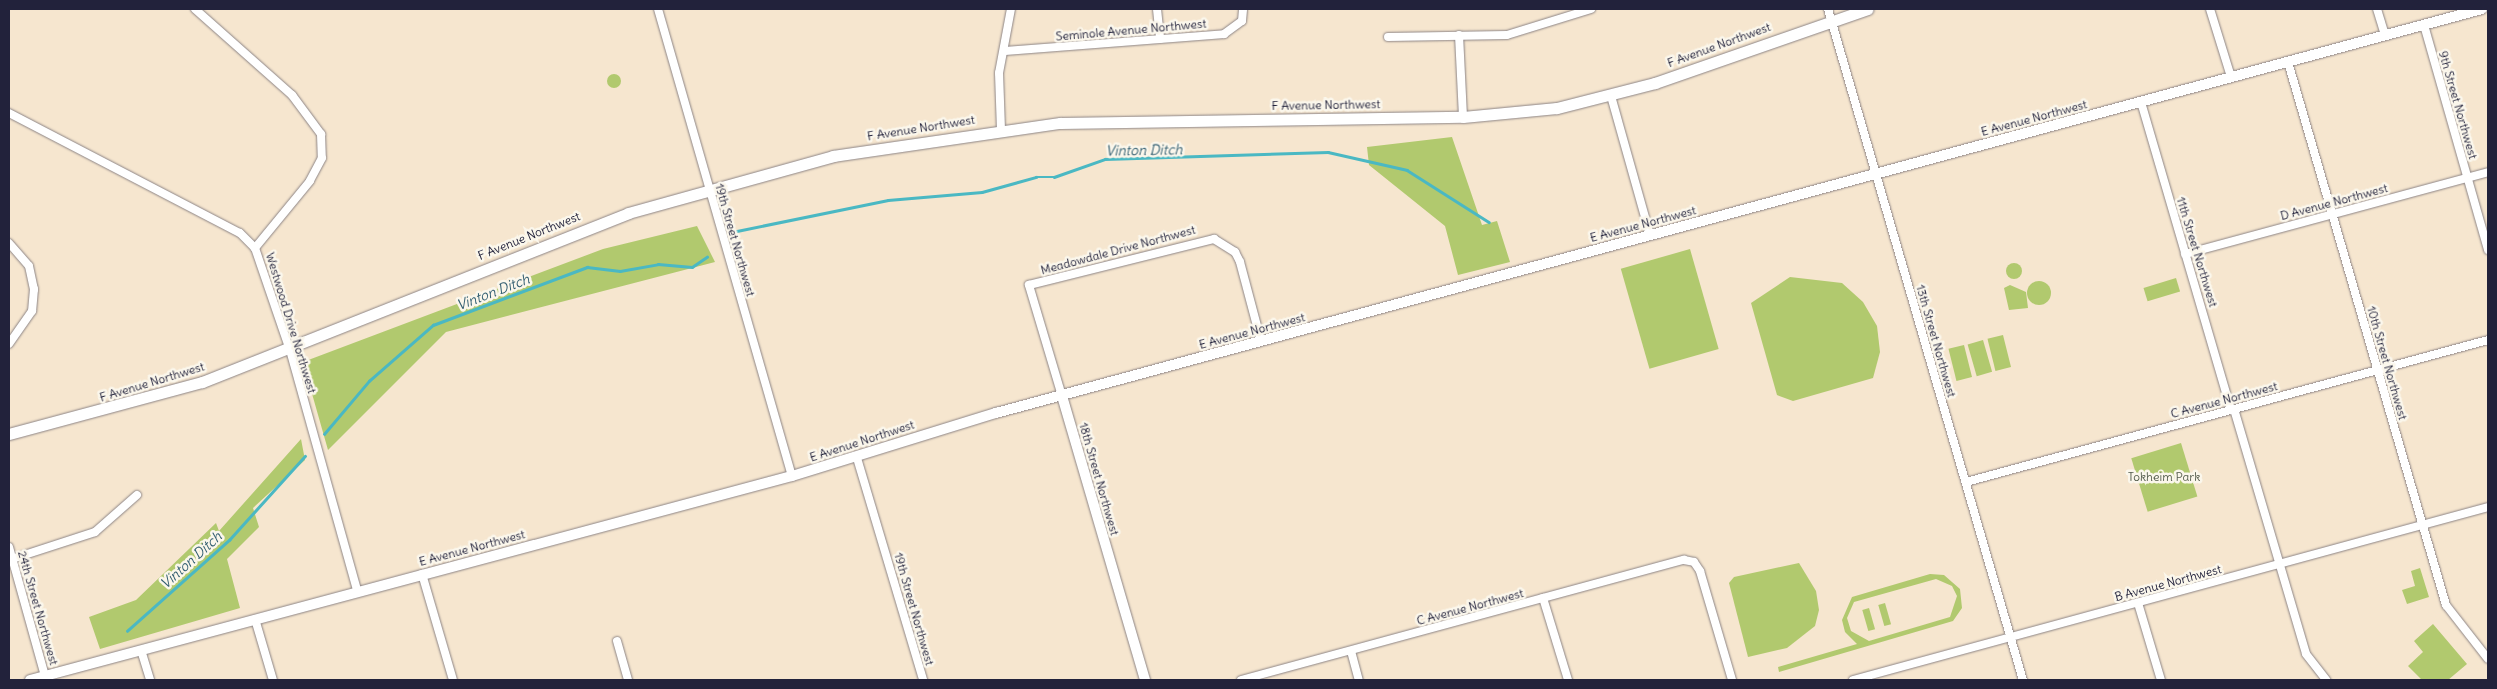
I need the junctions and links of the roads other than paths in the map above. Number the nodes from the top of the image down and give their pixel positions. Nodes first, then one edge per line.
1 (195, 9) edge
2 (658, 9) edge
3 (1011, 9) edge
4 (1157, 9) edge
5 (1243, 9) edge
6 (1591, 9) edge
7 (1868, 9) edge
8 (2210, 9) edge
9 (2377, 9) edge
10 (2482, 9) edge
11 (1829, 14) edge
12 (2424, 25) junction
13 (1459, 35) junction
14 (2385, 35) junction
15 (1388, 37) dead end
16 (1160, 39) junction
17 (1005, 51) junction
18 (2288, 62) junction
19 (2231, 77) junction
20 (1611, 96) junction
21 (2141, 102) junction
22 (9, 113) edge
23 (1464, 117) junction
24 (1001, 130) junction
25 (2488, 172) edge
26 (1876, 173) junction
27 (2467, 177) junction
28 (708, 188) junction
29 (2333, 214) junction
30 (1650, 236) junction
31 (9, 243) edge
32 (255, 248) junction
33 (2488, 250) edge
34 (2185, 254) junction
35 (1029, 286) joint
36 (2488, 340) edge
37 (1260, 341) junction
38 (9, 344) edge
39 (290, 350) junction
40 (2378, 370) junction
41 (1062, 396) junction
42 (2233, 409) junction
43 (9, 434) edge
44 (857, 458) junction
45 (792, 476) junction
46 (1966, 482) junction
47 (137, 495) dead end
48 (2488, 507) edge
49 (2422, 524) junction
50 (9, 547) edge
51 (12, 559) junction
52 (2279, 564) junction
53 (422, 574) junction
54 (357, 590) junction
55 (1543, 598) junction
56 (2138, 603) junction
57 (255, 619) junction
58 (2011, 637) junction
59 (617, 641) dead end
60 (141, 650) junction
61 (1351, 651) junction
62 (2488, 659) edge
63 (45, 676) junction
64 (30, 680) edge
65 (150, 680) edge
66 (273, 680) edge
67 (453, 680) edge
68 (628, 680) edge
69 (923, 680) edge
70 (1145, 680) edge
71 (1241, 680) edge
72 (1359, 680) edge
73 (1568, 680) edge
74 (1732, 680) edge
75 (1853, 680) edge
76 (2023, 680) edge
77 (2161, 680) edge
78 (2326, 680) edge

1 - 32 street
2 - 28 street, 19th Street Northwest
3 - 17 street
4 - 16 street
5 - 16 street, Seminole Avenue Northwest
6 - 13 street
7 - 11 main road, F Avenue Northwest
8 - 19 street
9 - 14 street
10 - 12 street, E Avenue Northwest
11 - 20 main road, F Avenue Northwest
11 - 26 street, 13th Street Northwest
12 - 14 street, E Avenue Northwest
12 - 27 street, 9th Street Northwest
13 - 15 street
13 - 23 street
14 - 18 street, E Avenue Northwest
16 - 17 street, Seminole Avenue Northwest
17 - 24 street
18 - 19 street, E Avenue Northwest
18 - 29 street, 10th Street Northwest
19 - 21 street, E Avenue Northwest
20 - 23 main road, F Avenue Northwest
20 - 30 street
21 - 26 street, E Avenue Northwest
21 - 34 street, 11th Street Northwest
22 - 32 street, Westwood Drive Northwest
23 - 24 main road, F Avenue Northwest
24 - 28 main road, F Avenue Northwest
25 - 27 street, D Avenue Northwest
26 - 30 street, E Avenue Northwest
26 - 46 street, 13th Street Northwest
27 - 29 street, D Avenue Northwest
27 - 33 street, 9th Street Northwest
28 - 39 main road, F Avenue Northwest
28 - 45 street, 19th Street Northwest
29 - 34 street, D Avenue Northwest
29 - 40 street, 10th Street Northwest
30 - 37 street, E Avenue Northwest
31 - 38 street
32 - 39 street, Westwood Drive Northwest
34 - 42 street, 11th Street Northwest
35 - 37 street, Meadowdale Drive Northwest
35 - 41 street, 18th Street Northwest
36 - 40 street, C Avenue Northwest
37 - 41 street, E Avenue Northwest
39 - 43 main road, F Avenue Northwest
39 - 54 street, Westwood Drive Northwest
40 - 42 street, C Avenue Northwest
40 - 49 street, 10th Street Northwest
41 - 44 street, E Avenue Northwest
41 - 70 street, 18th Street Northwest
42 - 46 street, C Avenue Northwest
42 - 52 street, 11th Street Northwest
44 - 45 street, E Avenue Northwest
44 - 69 street, 19th Street Northwest
45 - 53 street, E Avenue Northwest
46 - 58 street, 13th Street Northwest
47 - 51 street
48 - 49 street, B Avenue Northwest
49 - 52 street, B Avenue Northwest
49 - 62 street, 10th Street Northwest
50 - 51 street, 24th Street Northwest
51 - 63 street, 24th Street Northwest
52 - 56 street, B Avenue Northwest
52 - 78 street, 11th Street Northwest
53 - 54 street, E Avenue Northwest
53 - 67 street
54 - 57 street, E Avenue Northwest
55 - 61 street, C Avenue Northwest
55 - 73 street
55 - 74 street, C Avenue Northwest
56 - 58 street, B Avenue Northwest
56 - 77 street
57 - 60 street, E Avenue Northwest
57 - 66 street
58 - 75 street, B Avenue Northwest
58 - 76 street, 13th Street Northwest
59 - 68 street
60 - 63 street, E Avenue Northwest
60 - 65 street
61 - 71 street, C Avenue Northwest
61 - 72 street
63 - 64 street, E Avenue Northwest

